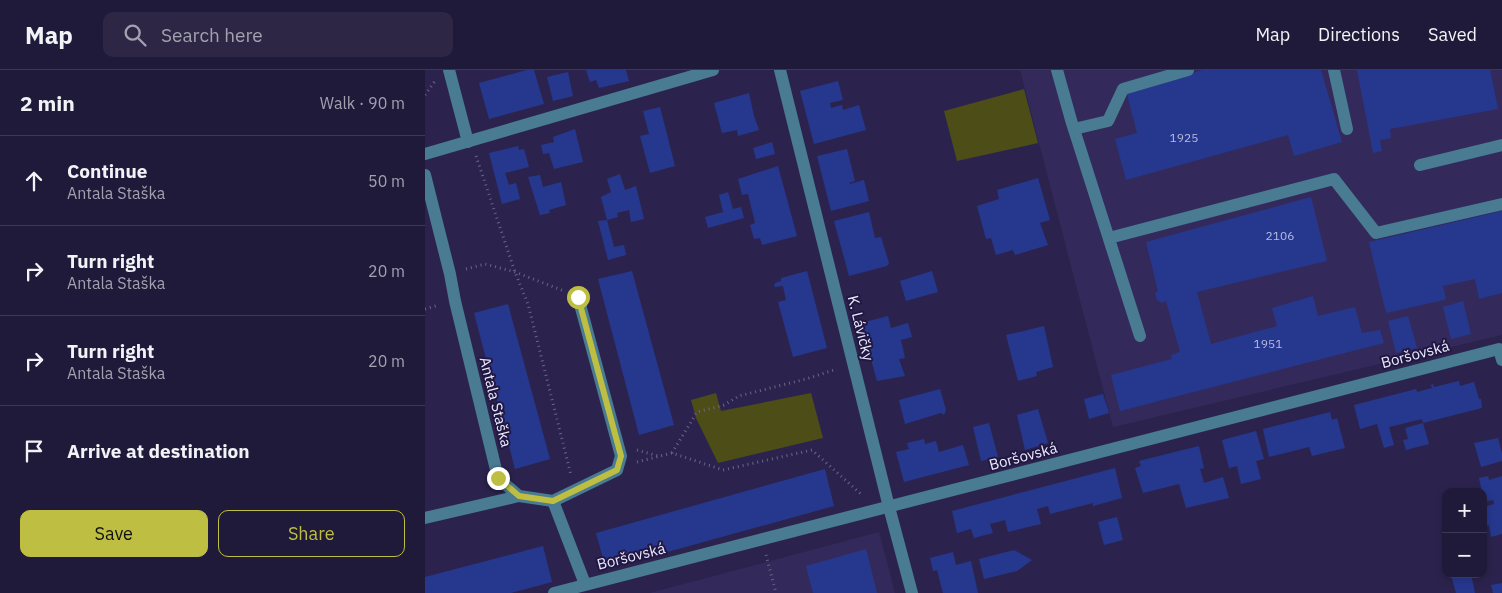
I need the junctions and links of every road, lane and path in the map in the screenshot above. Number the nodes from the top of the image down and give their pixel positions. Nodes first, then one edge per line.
1 (449, 70) edge
2 (713, 70) edge
3 (780, 70) edge
4 (1057, 70) edge
5 (1188, 70) edge
6 (1333, 70) edge
7 (1073, 129) junction
8 (1347, 129) dead end
9 (470, 141) junction
10 (1502, 145) edge
11 (425, 154) edge
12 (1420, 165) dead end
13 (425, 175) edge
14 (1502, 204) edge
15 (1109, 238) junction
16 (515, 272) junction
17 (450, 274) junction
18 (578, 297) joint
19 (1140, 336) dead end
20 (1501, 354) edge
21 (853, 364) junction
22 (672, 453) junction
23 (619, 462) junction
24 (574, 490) junction
25 (519, 496) junction
26 (553, 501) junction
27 (889, 507) junction
28 (876, 510) junction
29 (425, 518) edge
30 (763, 540) junction
31 (585, 584) junction
32 (554, 593) edge
33 (776, 593) edge
34 (912, 593) edge

1 - 9 street
2 - 9 street
3 - 21 street, K. Lávičky
4 - 7 street
5 - 7 street
6 - 8 street
7 - 15 street
9 - 11 street
9 - 16 path
10 - 12 street
13 - 17 street, Antala Staška
14 - 15 street
15 - 19 street
16 - 17 path
16 - 18 path
16 - 24 path
17 - 25 street, Antala Staška
18 - 23 street
20 - 27 street, Boršovská
21 - 22 path
21 - 27 street, K. Lávičky
22 - 23 path
22 - 28 path
23 - 24 street
24 - 26 street
25 - 26 street
25 - 29 street
26 - 31 street
27 - 28 street, Boršovská
27 - 34 street, K. Lávičky
28 - 30 street, Boršovská
30 - 31 street, Boršovská
30 - 33 path
31 - 32 street, Boršovská

